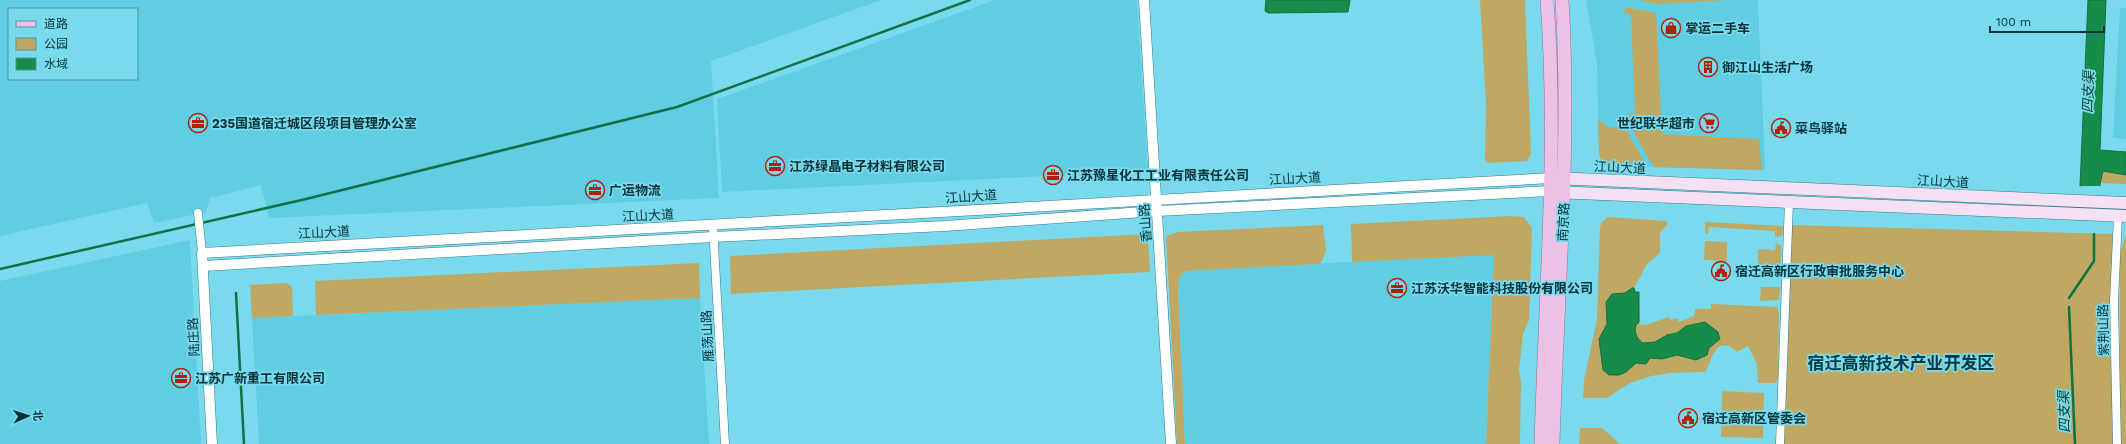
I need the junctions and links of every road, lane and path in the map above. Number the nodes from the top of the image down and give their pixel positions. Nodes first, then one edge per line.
1 (1144, 0) edge
2 (1547, 0) edge
3 (1562, 0) edge
4 (1551, 178) junction
5 (1565, 178) junction
6 (1550, 192) junction
7 (1565, 192) junction
8 (1156, 199) junction
9 (1789, 202) junction
10 (2126, 203) edge
11 (1157, 211) junction
12 (198, 212) dead end
13 (2122, 216) edge
14 (713, 231) junction
15 (202, 253) junction
16 (202, 266) junction
17 (212, 444) edge
18 (725, 444) edge
19 (1171, 444) edge
20 (1541, 444) edge
21 (1553, 444) edge
22 (1780, 444) edge
23 (2117, 444) edge

1 - 8 street, 香山路
2 - 4 main road, 南京路
3 - 5 main road, 南京路
4 - 5 main road, 江山大道
4 - 6 main road, 南京路
4 - 8 street, 江山大道
5 - 7 main road, 南京路
5 - 10 main road, 江山大道
6 - 7 main road, 江山大道
6 - 11 street, 江山大道
6 - 20 main road, 南京路
7 - 9 main road, 江山大道
7 - 21 main road, 南京路
8 - 11 street, 香山路
8 - 14 street, 江山大道
9 - 13 main road, 江山大道
9 - 22 street
11 - 14 street, 江山大道
11 - 19 street, 香山路
12 - 15 street
13 - 23 street, 紫荆山路
14 - 15 street, 江山大道
14 - 16 street, 江山大道
14 - 18 street, 雁荡山路
15 - 16 street, 陆庄路
16 - 17 street, 陆庄路

